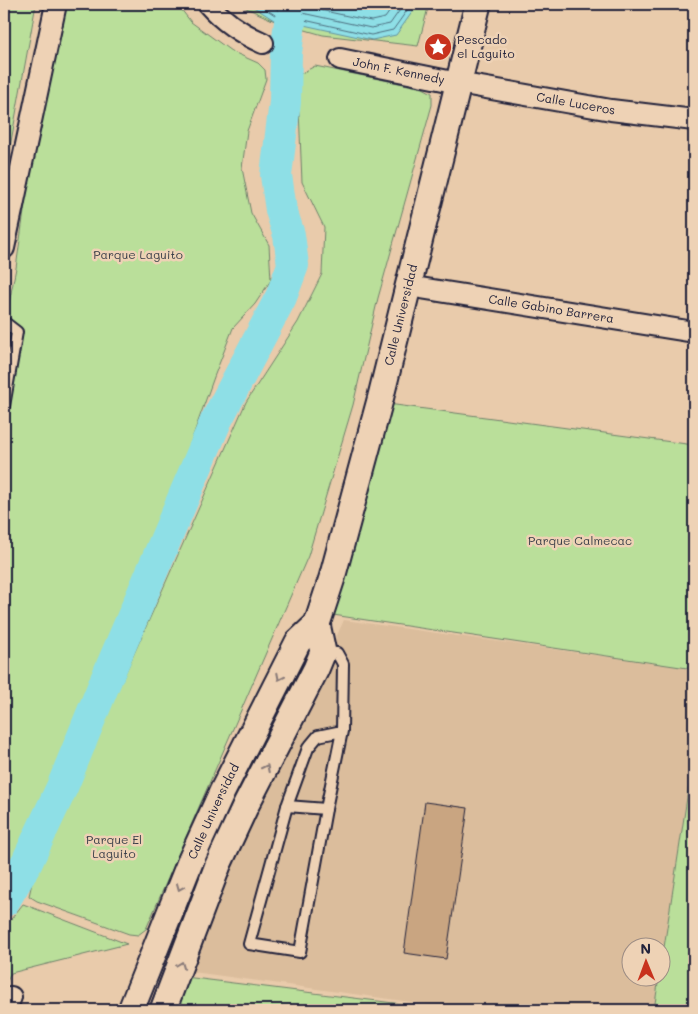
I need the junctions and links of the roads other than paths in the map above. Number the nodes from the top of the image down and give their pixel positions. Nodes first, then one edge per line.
1 (56, 4) edge
2 (208, 4) edge
3 (478, 4) edge
4 (263, 44) dead end
5 (340, 59) dead end
6 (458, 83) junction
7 (694, 120) edge
8 (4, 248) edge
9 (408, 286) junction
10 (4, 322) edge
11 (694, 332) edge
12 (4, 406) edge
13 (310, 647) junction
14 (342, 731) junction
15 (222, 792) junction
16 (246, 805) junction
17 (288, 806) junction
18 (326, 809) junction
19 (131, 1010) edge
20 (163, 1010) edge

1 - 8 street
2 - 4 street
3 - 6 street, Calle Universidad
5 - 6 street, John F. Kennedy
6 - 7 street, Calle Luceros
6 - 9 street, Calle Universidad
9 - 11 street, Calle Gabino Barrera
9 - 13 street, Calle Universidad
10 - 12 lane
13 - 14 lane
13 -> 15 street, Calle Universidad
16 -> 13 street, Calle Universidad
14 - 17 lane
14 - 18 lane
15 - 16 street
15 -> 19 street, Calle Universidad
20 -> 16 street, Calle Universidad
17 - 18 lane
17 - 18 lane

